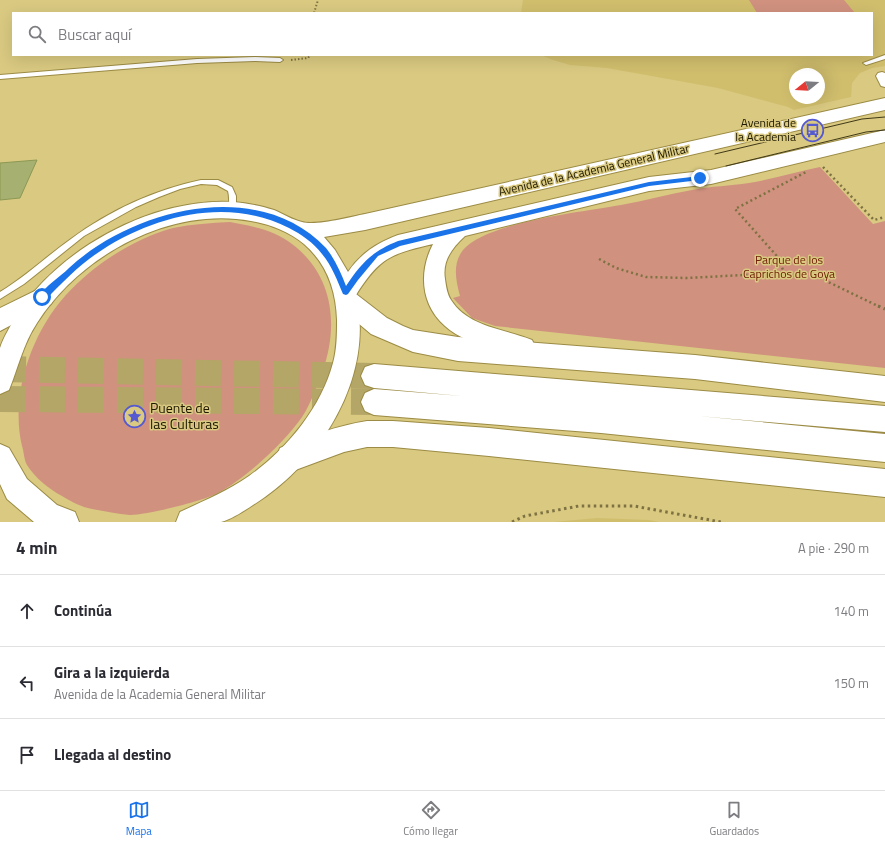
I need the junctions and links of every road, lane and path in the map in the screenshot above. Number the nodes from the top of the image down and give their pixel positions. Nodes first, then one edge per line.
1 (318, 0) edge
2 (314, 12) edge
3 (309, 56) edge
4 (885, 58) edge
5 (280, 60) joint
6 (866, 63) dead end
7 (0, 77) edge
8 (885, 78) edge
9 (885, 83) edge
10 (885, 104) edge
11 (885, 136) edge
12 (820, 164) dead end
13 (807, 171) dead end
14 (233, 210) junction
15 (885, 217) edge
16 (458, 230) junction
17 (301, 231) junction
18 (598, 259) dead end
19 (785, 274) junction
20 (0, 296) edge
21 (347, 296) junction
22 (42, 297) junction
23 (885, 309) edge
24 (0, 320) edge
25 (553, 357) junction
26 (374, 376) tunnel mouth
27 (0, 382) edge
28 (885, 389) edge
29 (374, 402) tunnel mouth
30 (885, 419) edge
31 (885, 448) edge
32 (0, 457) edge
33 (290, 458) junction
34 (885, 483) edge
35 (54, 520) edge
36 (190, 522) edge
37 (512, 522) edge
38 (721, 522) edge

1 - 2 path
3 - 5 path
4 - 6 lane
5 - 7 lane
8 - 9 street
10 - 17 main road, Avenida de la Academia General Militar
11 - 16 main road
12 - 15 path
13 - 19 path
14 - 17 main road
14 - 20 lane
14 - 22 main road
16 - 21 main road
16 - 25 main road
17 - 21 main road
18 - 19 path
19 - 23 path
21 - 25 highway
21 - 33 main road
22 - 24 highway
22 - 27 main road
25 - 28 highway
26 - 30 highway
29 - 31 highway
32 - 35 main road
33 - 34 highway
33 - 36 main road
37 - 38 path

